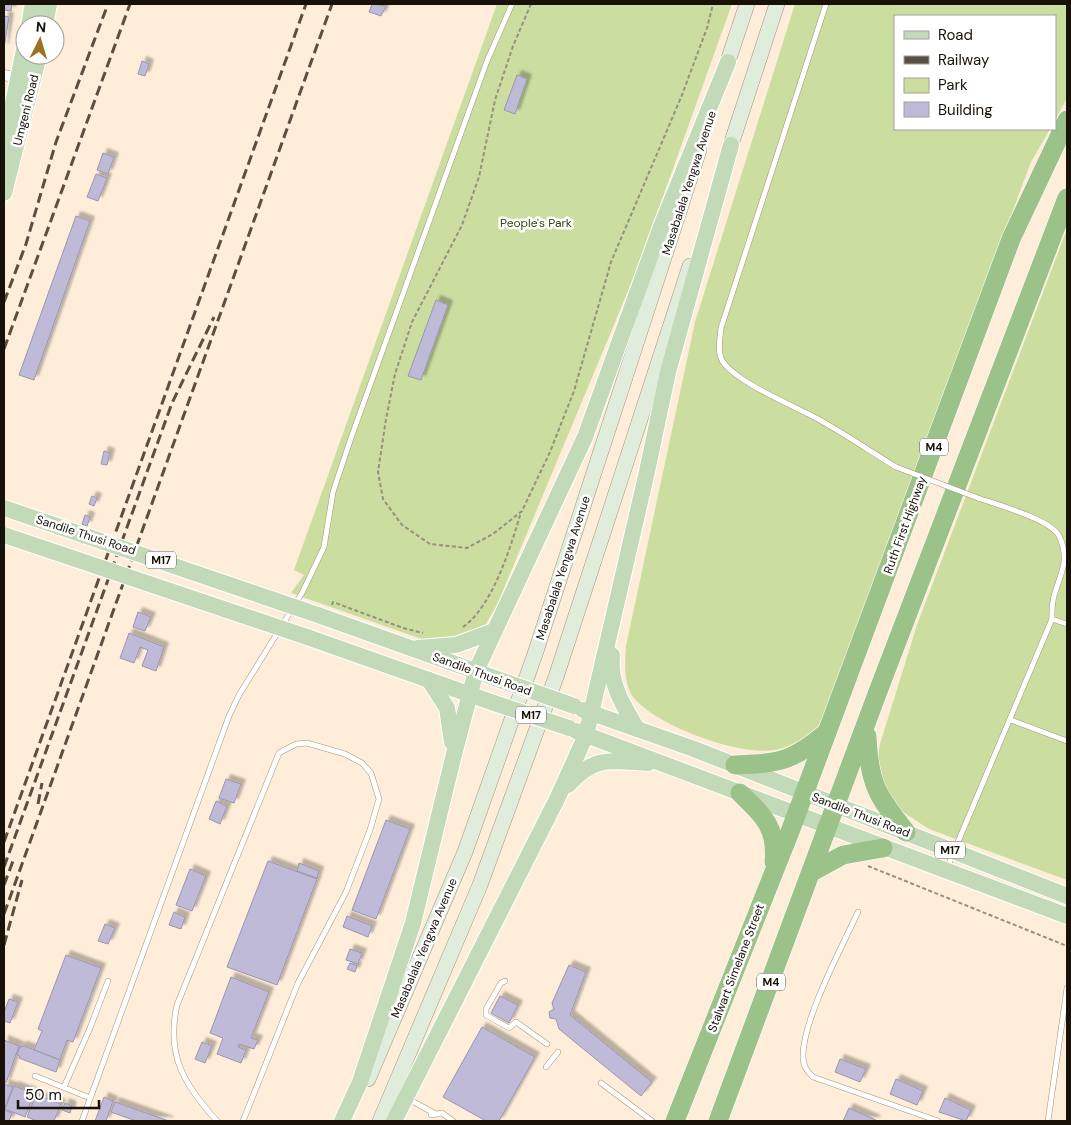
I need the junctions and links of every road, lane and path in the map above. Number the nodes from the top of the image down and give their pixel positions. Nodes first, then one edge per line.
1 (512, 4) edge
2 (531, 4) edge
3 (712, 4) edge
4 (747, 4) edge
5 (777, 4) edge
6 (826, 4) edge
7 (728, 62) junction
8 (21, 65) edge
9 (30, 65) edge
10 (19, 78) edge
11 (1067, 120) edge
12 (731, 145) junction
13 (4, 148) edge
14 (4, 193) edge
15 (1067, 198) edge
16 (4, 508) edge
17 (522, 511) junction
18 (4, 535) edge
19 (620, 590) junction
20 (322, 617) junction
21 (1052, 618) junction
22 (1067, 624) edge
23 (457, 630) dead end
24 (494, 631) junction
25 (431, 635) dead end
26 (410, 648) junction
27 (476, 671) junction
28 (429, 680) junction
29 (469, 694) junction
30 (592, 713) junction
31 (1011, 720) junction
32 (866, 724) junction
33 (637, 729) junction
34 (828, 730) junction
35 (586, 734) junction
36 (1067, 741) edge
37 (452, 762) junction
38 (665, 764) junction
39 (735, 765) junction
40 (740, 792) junction
41 (805, 793) junction
42 (558, 797) junction
43 (837, 806) junction
44 (796, 815) junction
45 (829, 828) junction
46 (906, 832) junction
47 (882, 848) junction
48 (954, 851) junction
49 (864, 865) dead end
50 (946, 871) junction
51 (812, 872) junction
52 (773, 875) junction
53 (1065, 895) edge
54 (858, 912) dead end
55 (1066, 917) edge
56 (1067, 946) edge
57 (108, 981) dead end
58 (505, 981) dead end
59 (1067, 988) edge
60 (546, 1044) dead end
61 (558, 1052) dead end
62 (546, 1067) dead end
63 (35, 1076) dead end
64 (601, 1083) dead end
65 (64, 1087) junction
66 (406, 1097) junction
67 (90, 1098) junction
68 (82, 1121) edge
69 (217, 1121) edge
70 (243, 1121) edge
71 (342, 1121) edge
72 (349, 1121) edge
73 (380, 1121) edge
74 (394, 1121) edge
75 (452, 1121) edge
76 (652, 1121) edge
77 (675, 1121) edge
78 (718, 1121) edge
79 (938, 1121) edge
80 (1048, 1121) edge

1 - 67 lane
2 - 17 path
3 - 17 path
4 - 7 main road, Masabalala Yengwa Avenue
5 - 12 main road
6 - 21 lane, bridge
7 - 24 main road
7 - 72 main road, Masabalala Yengwa Avenue
8 - 10 main road, Umgeni Road
9 - 10 main road, Umgeni Road
10 - 13 main road, Umgeni Road
10 - 14 main road, Umgeni Road
11 - 34 highway, Ruth First Highway / M4
12 - 19 main road
12 - 73 main road
15 - 32 highway, M4
16 - 20 main road, Sandile Thusi Road / M17, bridge
17 - 23 path
18 - 28 main road, Sandile Thusi Road / M17, bridge
19 - 30 main road
19 - 33 main road
20 - 25 path
20 - 26 main road, Sandile Thusi Road / M17
21 - 22 lane
21 - 31 lane
24 - 26 main road
24 - 27 main road
26 - 27 main road, Sandile Thusi Road / M17
27 - 29 main road
27 - 30 main road, Sandile Thusi Road / M17, bridge
28 - 29 main road, Sandile Thusi Road / M17
28 - 37 main road
29 - 35 main road, Sandile Thusi Road / M17, bridge
29 - 37 main road
30 - 33 main road, Sandile Thusi Road / M17
30 - 35 main road
31 - 36 lane
31 - 48 lane
32 - 43 highway, M4
32 - 46 highway
33 - 39 main road, Sandile Thusi Road / M17
34 - 39 highway
34 - 41 highway, Ruth First Highway / M4
35 - 38 main road, Sandile Thusi Road / M17
35 - 42 main road
37 - 71 main road
38 - 40 main road, Sandile Thusi Road / M17
38 - 42 main road
39 - 41 main road, Sandile Thusi Road / M17
40 - 44 main road, Sandile Thusi Road / M17
40 - 52 highway
41 - 43 main road, Sandile Thusi Road / M17
41 - 44 highway, M4
42 - 66 main road
43 - 45 highway, M4
43 - 46 main road, Sandile Thusi Road / M17
44 - 45 main road, Sandile Thusi Road / M17
44 - 52 highway, Stalwart Simelane Street / M4
45 - 47 main road, Sandile Thusi Road / M17
45 - 51 highway, M4
46 - 48 main road, Sandile Thusi Road / M17
47 - 50 main road, Sandile Thusi Road / M17
47 - 51 highway
48 - 50 lane
48 - 53 main road, Sandile Thusi Road / M17
49 - 56 path
50 - 55 main road, Sandile Thusi Road / M17
51 - 78 highway, M4
52 - 77 highway, Stalwart Simelane Street / M4
54 - 79 lane
57 - 65 lane
58 - 60 lane
59 - 80 lane
61 - 62 lane
63 - 65 lane
64 - 76 lane
65 - 67 lane
66 - 74 main road
66 - 75 lane
67 - 68 lane
69 - 70 lane

